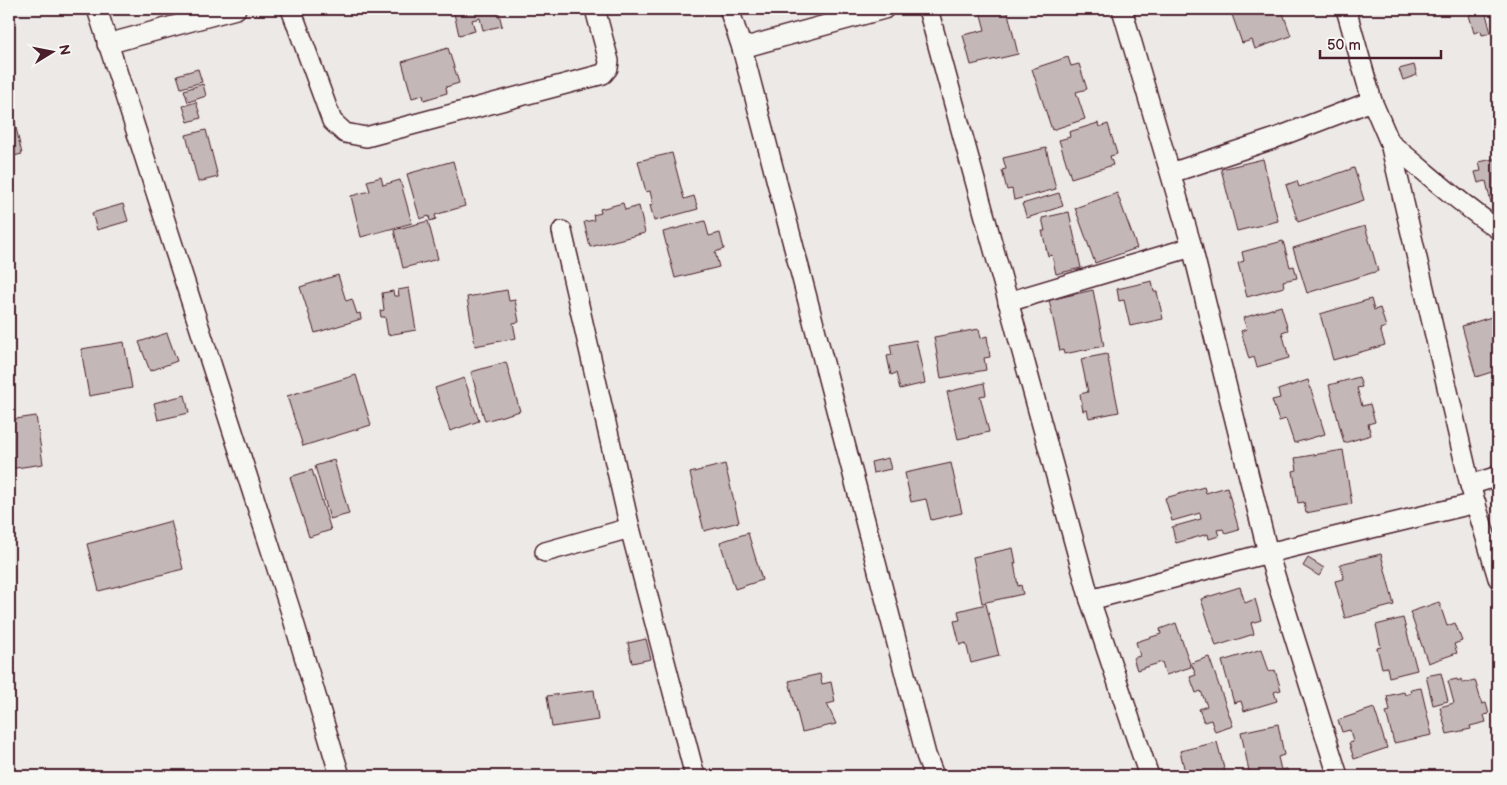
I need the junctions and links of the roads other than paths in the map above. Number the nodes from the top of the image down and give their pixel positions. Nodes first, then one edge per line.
1 (97, 9) edge
2 (236, 9) edge
3 (291, 9) edge
4 (595, 9) edge
5 (729, 9) edge
6 (884, 9) edge
7 (928, 9) edge
8 (1122, 9) edge
9 (1346, 9) edge
10 (108, 44) junction
11 (742, 48) junction
12 (1372, 101) junction
13 (1390, 143) junction
14 (1171, 173) junction
15 (1498, 229) edge
16 (562, 232) dead end
17 (1192, 247) junction
18 (1008, 302) junction
19 (1498, 476) edge
20 (1470, 485) junction
21 (1476, 503) junction
22 (630, 528) junction
23 (545, 552) dead end
24 (1268, 553) junction
25 (1498, 578) edge
26 (1090, 600) junction
27 (340, 776) edge
28 (695, 776) edge
29 (934, 776) edge
30 (1149, 776) edge
31 (1338, 776) edge

1 - 10 street
2 - 10 street
3 - 4 street
5 - 11 street
6 - 11 street
7 - 18 street
8 - 14 street
9 - 12 street
10 - 27 street
11 - 29 street
12 - 13 street
12 - 14 street
13 - 15 street
13 - 20 street
14 - 17 street
16 - 22 street
17 - 18 street
17 - 24 street
18 - 26 street
19 - 20 street
20 - 21 street
21 - 24 street
21 - 25 street
22 - 23 street
22 - 28 street
24 - 26 street
24 - 31 street
26 - 30 street

